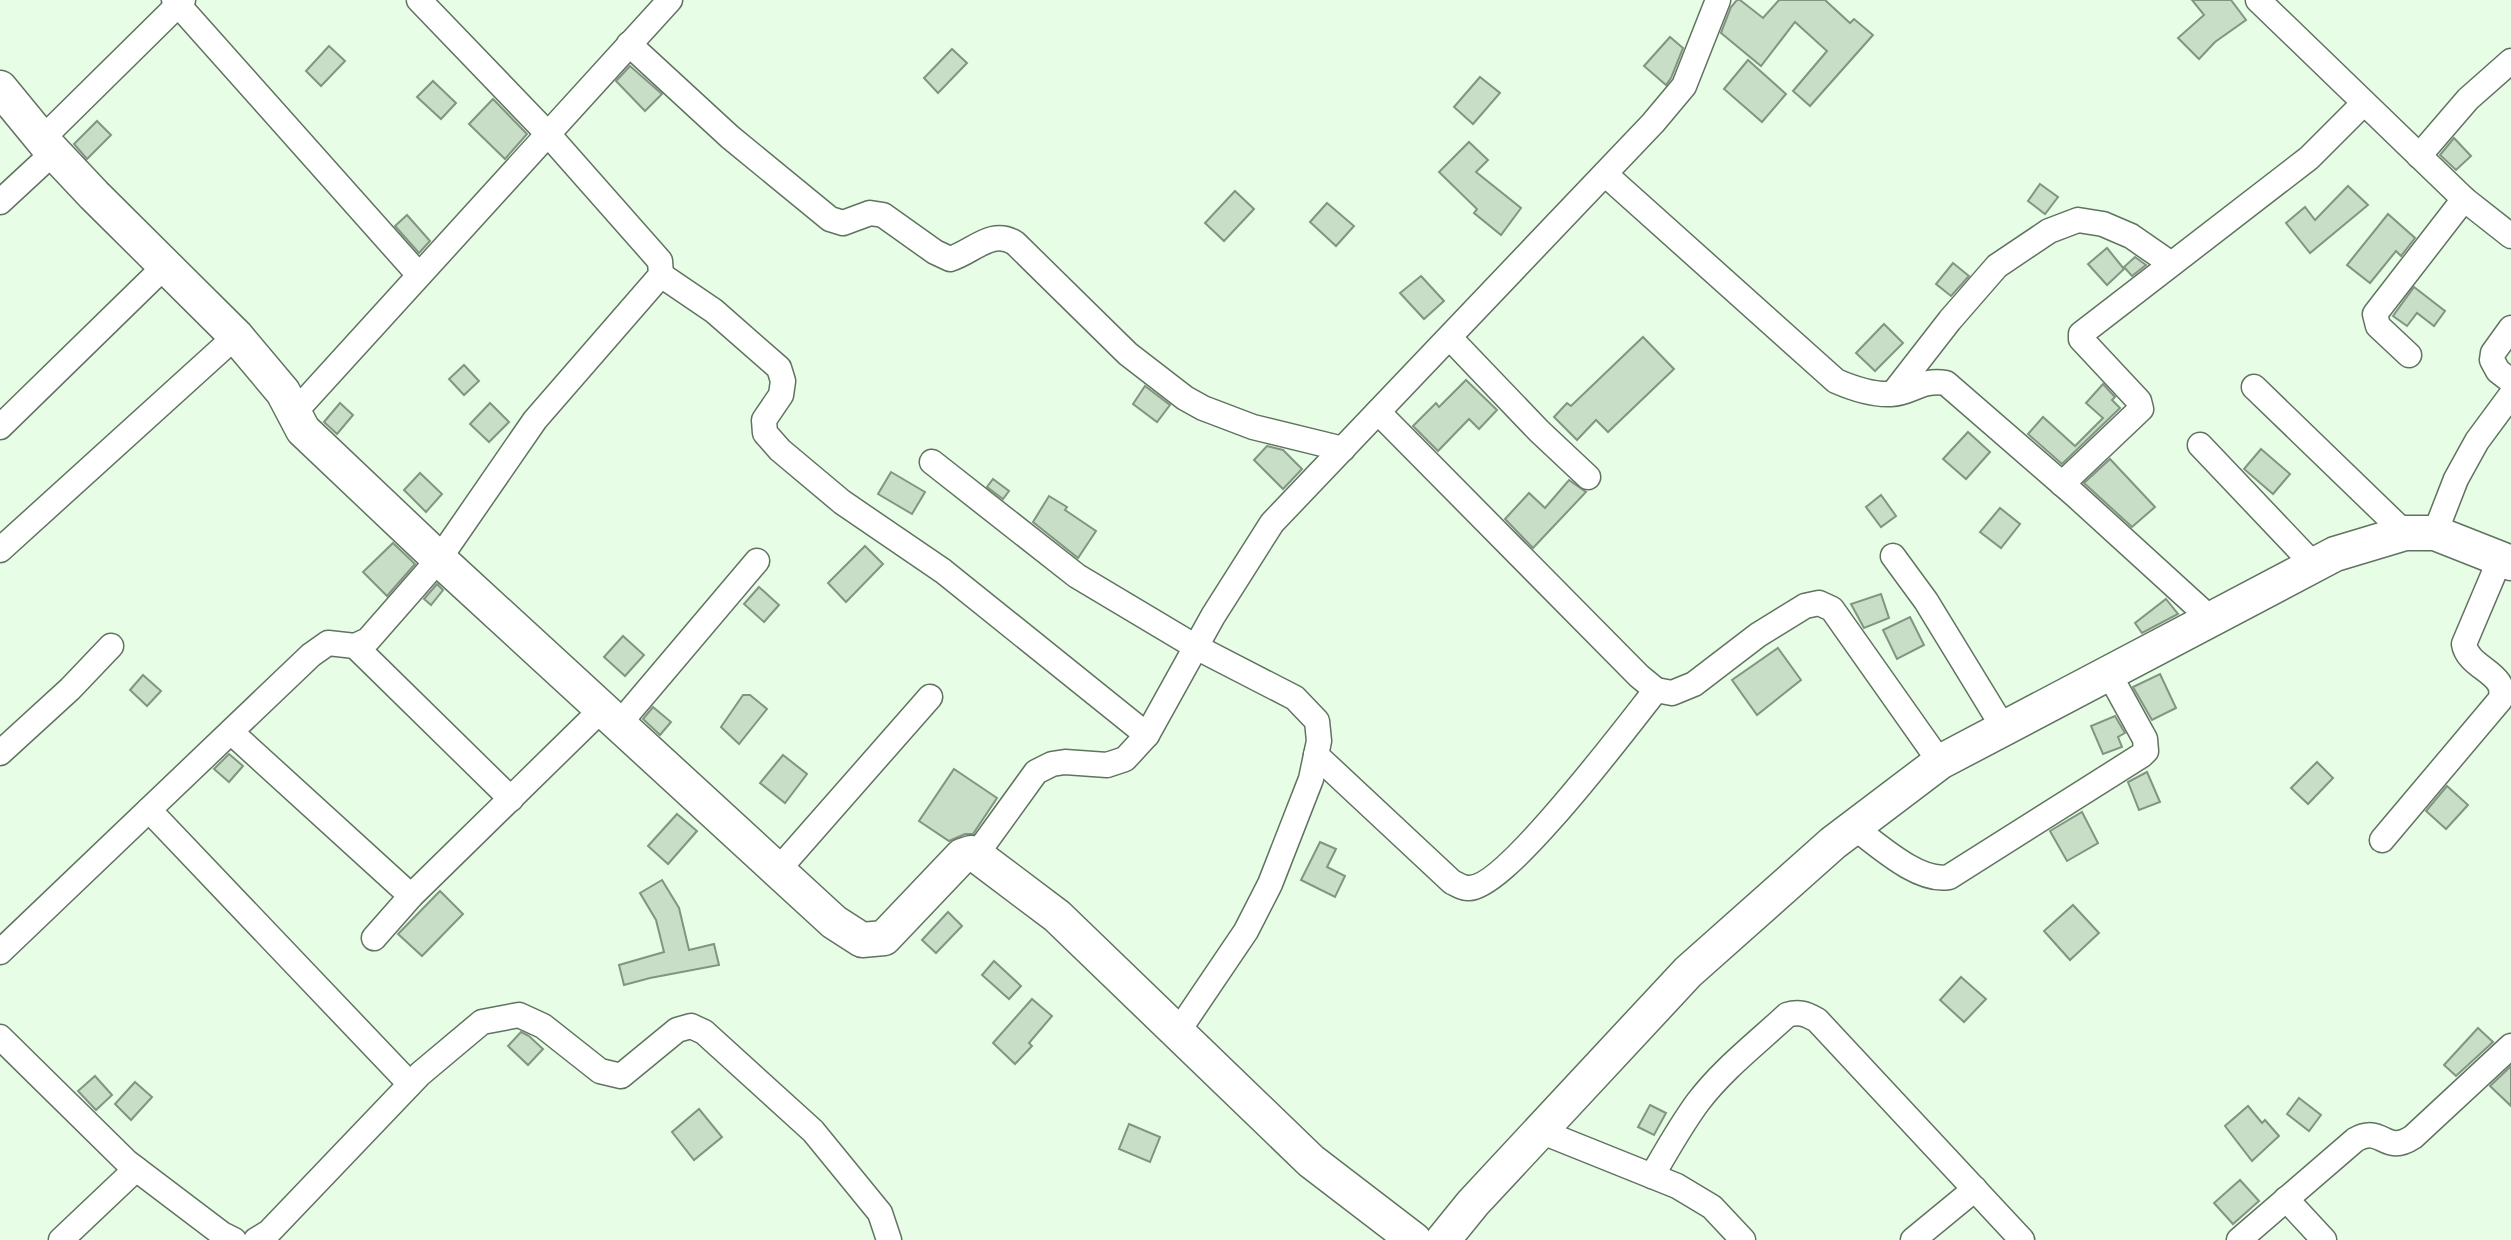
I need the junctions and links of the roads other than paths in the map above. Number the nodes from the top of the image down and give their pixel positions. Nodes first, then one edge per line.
1 (419, 0) edge
2 (670, 0) edge
3 (1718, 0) edge
4 (2258, 0) edge
5 (179, 1) edge
6 (629, 44) junction
7 (2511, 61) edge
8 (0, 88) edge
9 (2364, 103) junction
10 (547, 133) junction
11 (48, 145) junction
12 (2419, 156) junction
13 (1605, 174) junction
14 (2464, 199) junction
15 (0, 202) edge
16 (2511, 236) edge
17 (2170, 263) junction
18 (165, 266) junction
19 (419, 275) junction
20 (661, 275) junction
21 (2511, 328) edge
22 (236, 336) junction
23 (1450, 338) junction
24 (2409, 355) dead end
25 (2511, 381) edge
26 (2254, 387) dead end
27 (1893, 394) junction
28 (2511, 395) edge
29 (1378, 412) junction
30 (294, 413) junction
31 (0, 427) edge
32 (2200, 445) dead end
33 (1343, 449) junction
34 (932, 462) dead end
35 (1588, 477) dead end
36 (2062, 484) junction
37 (2420, 533) junction
38 (0, 550) edge
39 (1893, 556) dead end
40 (439, 559) junction
41 (757, 561) dead end
42 (2505, 561) edge
43 (2314, 565) junction
44 (2211, 619) junction
45 (111, 646) dead end
46 (355, 646) junction
47 (1196, 647) junction
48 (2108, 672) junction
49 (1656, 690) junction
50 (930, 697) dead end
51 (611, 717) junction
52 (2003, 727) junction
53 (231, 732) junction
54 (1147, 735) junction
55 (0, 753) edge
56 (1316, 755) junction
57 (1940, 762) junction
58 (511, 799) junction
59 (149, 810) junction
60 (1855, 828) junction
61 (2382, 840) dead end
62 (976, 855) junction
63 (778, 870) junction
64 (411, 896) junction
65 (374, 938) dead end
66 (0, 952) edge
67 (1177, 1033) junction
68 (0, 1037) edge
69 (2511, 1046) edge
70 (410, 1084) junction
71 (1540, 1131) junction
72 (136, 1169) junction
73 (1652, 1176) junction
74 (1975, 1189) junction
75 (2286, 1199) junction
76 (61, 1240) edge
77 (234, 1240) edge
78 (256, 1240) edge
79 (889, 1240) edge
80 (1414, 1240) edge
81 (1443, 1240) edge
82 (1743, 1240) edge
83 (1913, 1240) edge
84 (2022, 1240) edge
85 (2239, 1240) edge
86 (2324, 1240) edge

1 - 10 street
2 - 6 street
3 - 13 street
4 - 9 street
5 - 11 street
5 - 19 street
6 - 10 street
6 - 33 street
7 - 12 street
8 - 11 street
9 - 12 street
9 - 17 street
10 - 19 street
10 - 20 street
11 - 15 street
11 - 18 street
12 - 14 street
13 - 23 street
13 - 27 street
14 - 16 street
14 - 24 street
17 - 27 street
17 - 36 street
18 - 22 street
18 - 31 street
19 - 30 street
20 - 40 street
20 - 54 street
21 - 25 street
22 - 30 street
22 - 38 street
23 - 29 street
23 - 35 street
26 - 37 street
27 - 36 street
28 - 37 street
29 - 33 street
29 - 49 street
30 - 40 street
32 - 43 street
33 - 47 street
34 - 47 street
36 - 44 street
37 - 42 street
37 - 43 street
39 - 52 street
40 - 46 street
40 - 51 street
41 - 51 street
42 - 61 street
43 - 44 street
44 - 48 street
45 - 55 street
46 - 53 street
46 - 58 street
47 - 54 street
47 - 56 street
48 - 52 street
48 - 60 street
49 - 56 street
49 - 57 street
50 - 63 street
51 - 58 street
51 - 63 street
52 - 57 street
53 - 59 street
53 - 64 street
54 - 62 street
56 - 67 street
57 - 60 street
58 - 64 street
59 - 66 street
59 - 70 street
60 - 71 street
62 - 63 street
62 - 67 street
64 - 65 street
67 - 80 street
68 - 72 street
69 - 75 street
70 - 78 street
70 - 79 street
71 - 73 street
71 - 81 street
72 - 76 street
72 - 77 street
73 - 74 street
73 - 82 street
74 - 83 street
74 - 84 street
75 - 85 street
75 - 86 street

